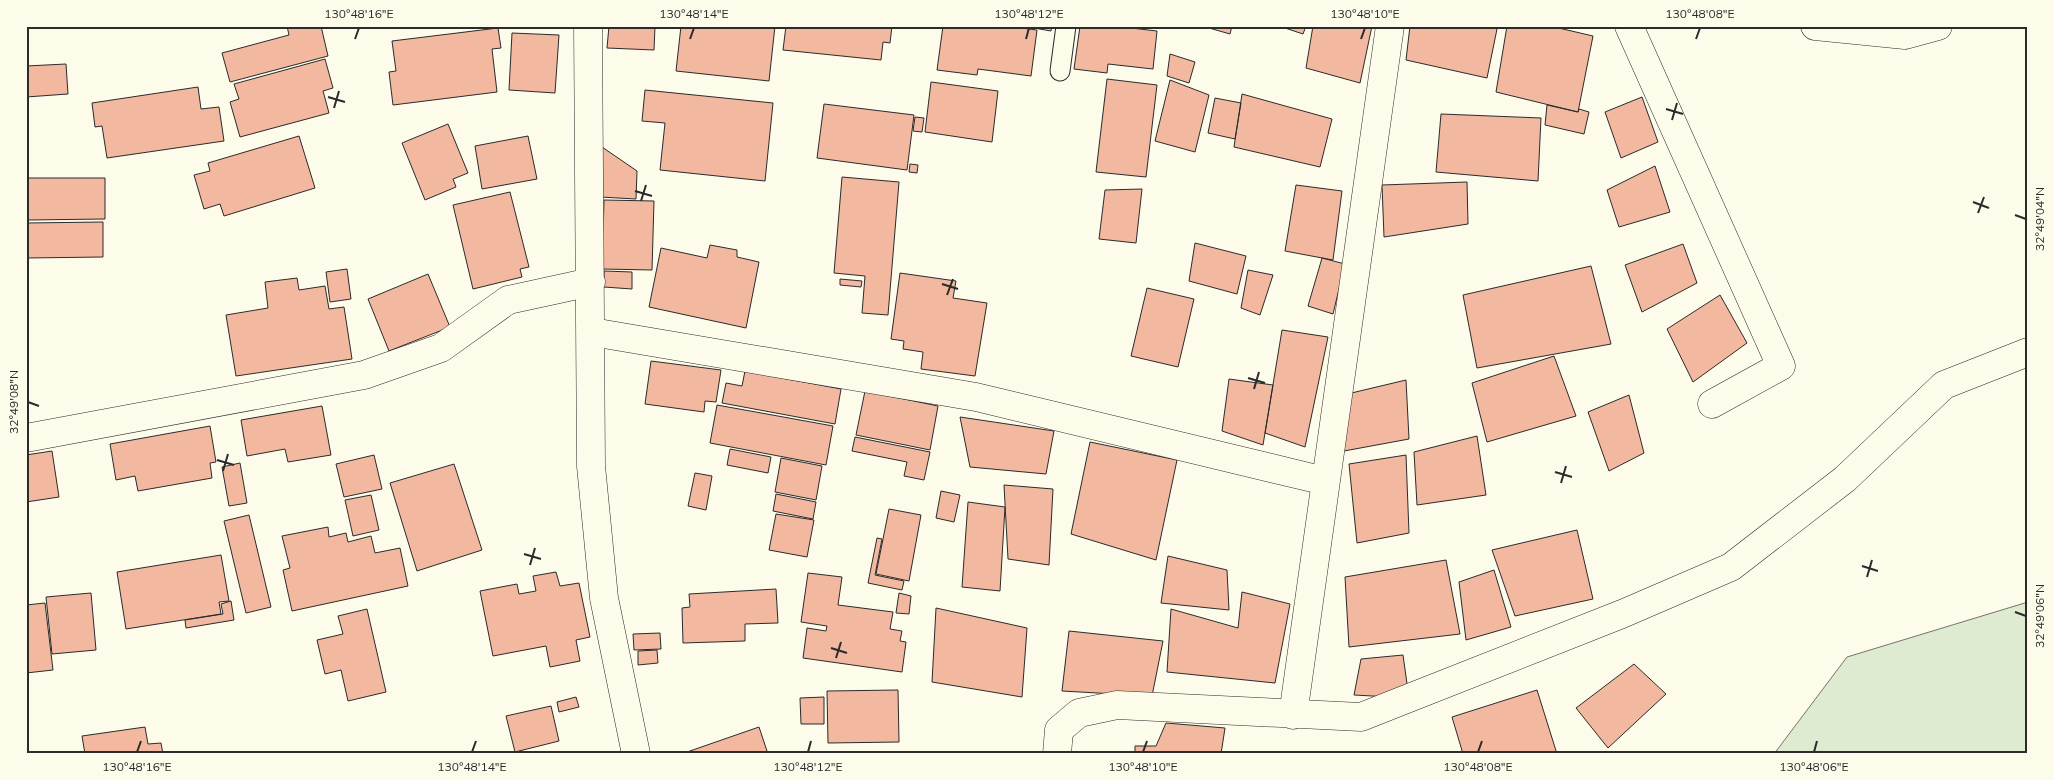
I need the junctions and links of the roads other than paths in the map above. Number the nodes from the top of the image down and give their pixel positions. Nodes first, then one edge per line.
1 (588, 26) edge
2 (1066, 26) edge
3 (1390, 26) edge
4 (1629, 26) edge
5 (1815, 26) edge
6 (1938, 26) edge
7 (1060, 71) dead end
8 (591, 282) junction
9 (592, 332) junction
10 (2028, 352) edge
11 (1712, 404) dead end
12 (26, 438) edge
13 (1325, 481) junction
14 (1293, 715) junction
15 (636, 754) edge
16 (1057, 754) edge

1 - 8 street
2 - 7 lane
3 - 13 street
4 - 11 street
5 - 6 street
8 - 9 street
8 - 12 street
9 - 13 street
9 - 15 street
10 - 14 street
13 - 14 street
14 - 16 street

